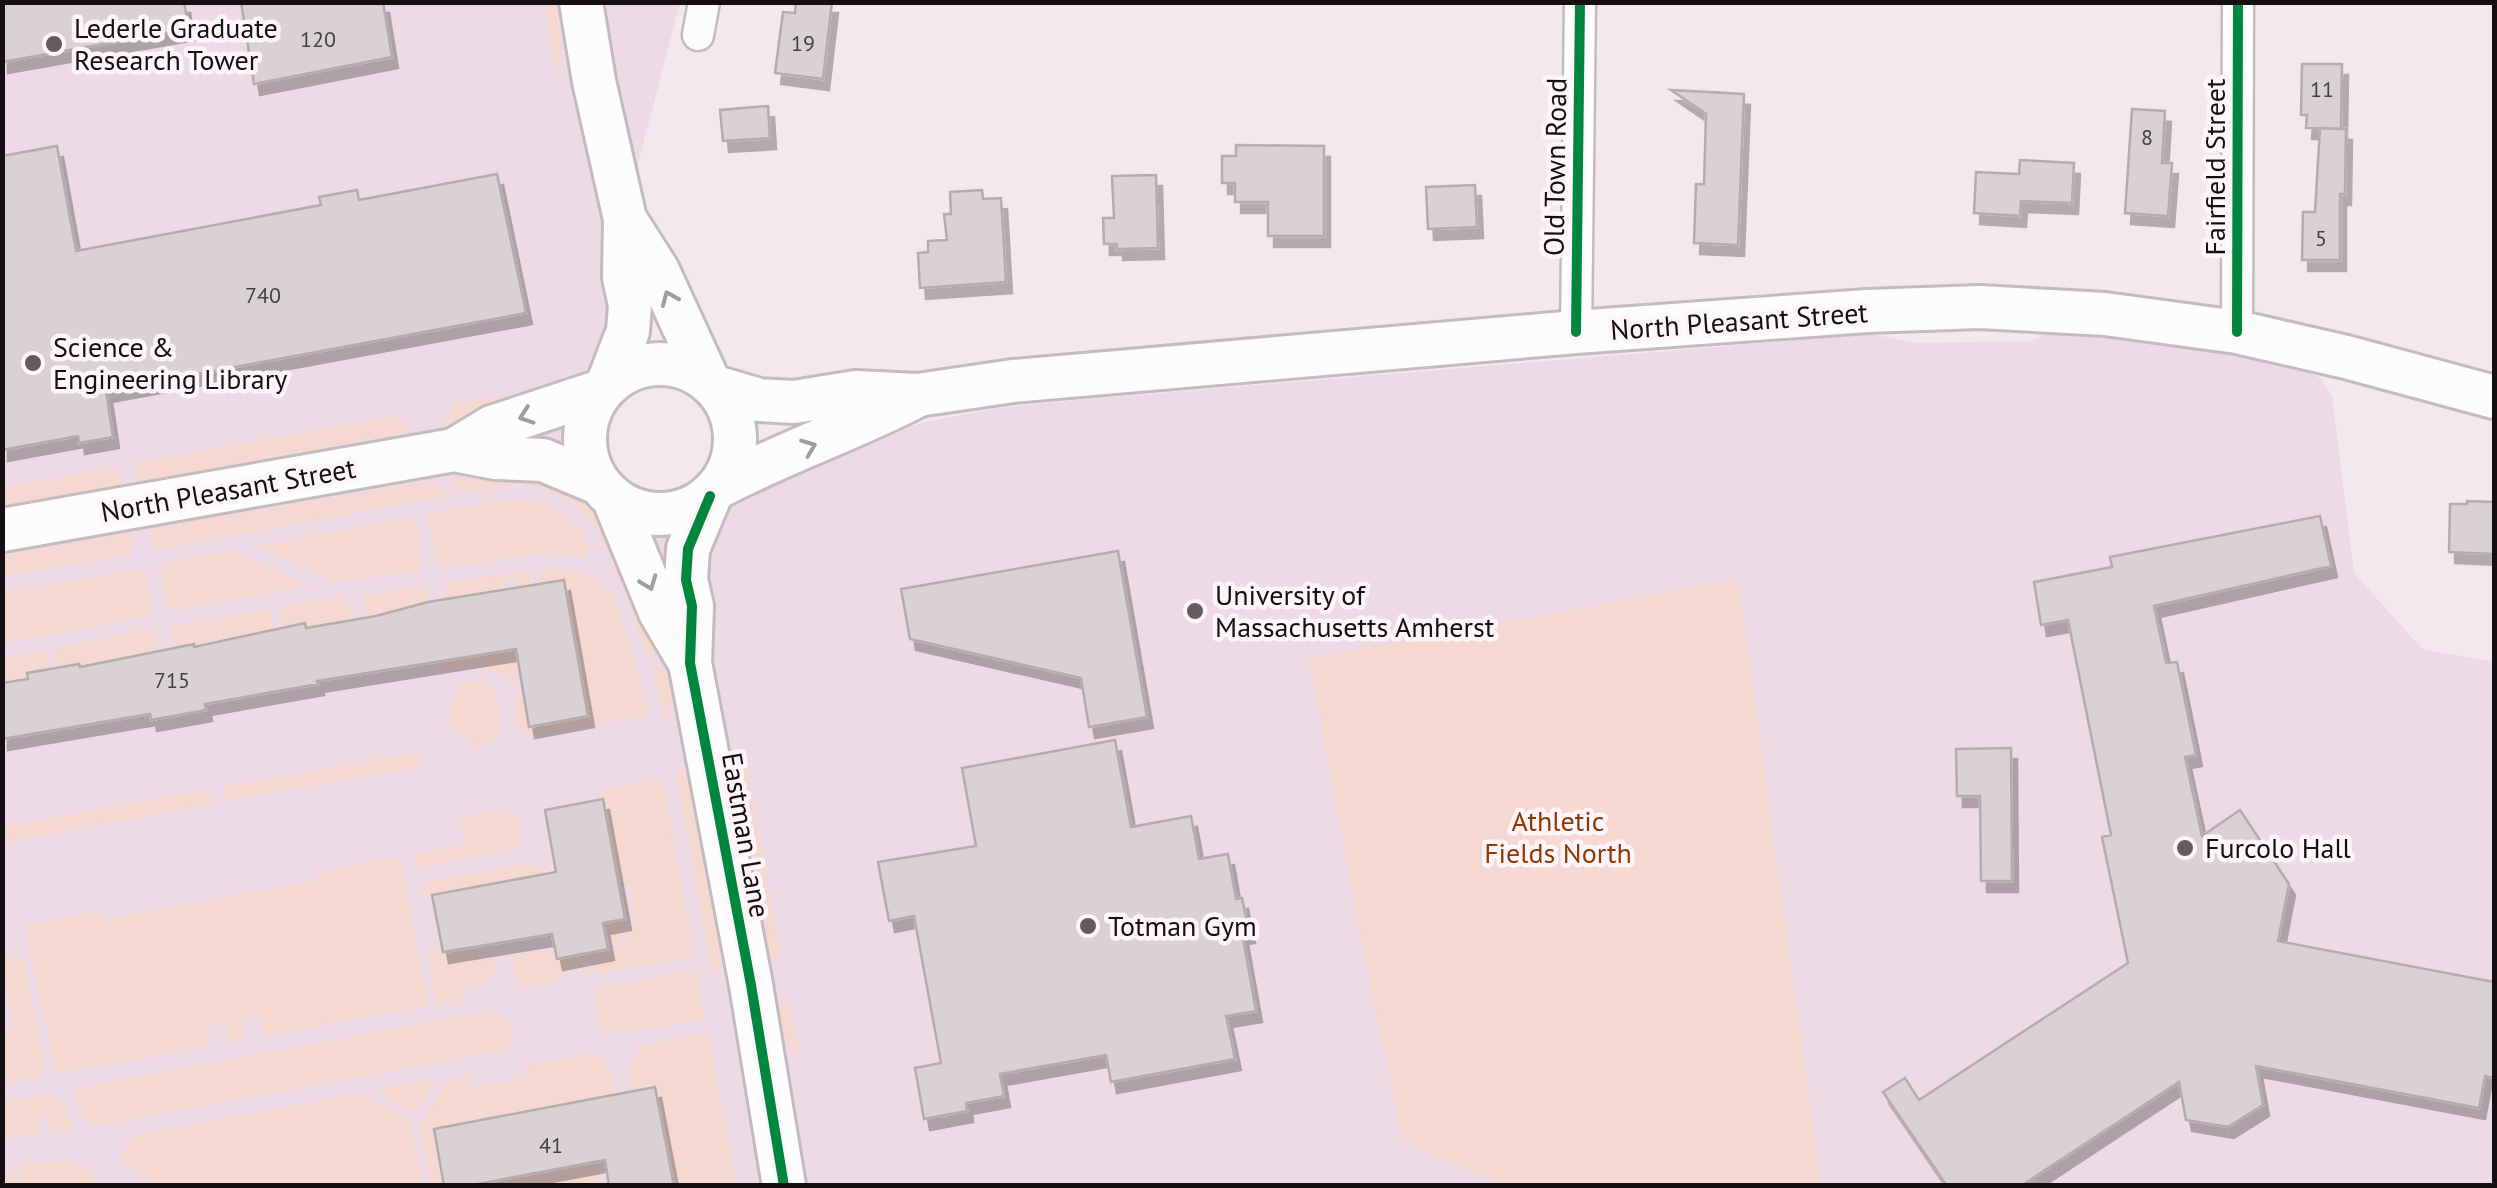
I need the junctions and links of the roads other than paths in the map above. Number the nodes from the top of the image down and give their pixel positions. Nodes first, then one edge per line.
1 (581, 2) edge
2 (704, 2) edge
3 (1580, 2) edge
4 (2238, 2) edge
5 (698, 35) dead end
6 (625, 219) junction
7 (1576, 332) junction
8 (2237, 332) junction
9 (711, 383) junction
10 (604, 387) junction
11 (918, 396) junction
12 (2494, 397) edge
13 (454, 450) junction
14 (715, 491) junction
15 (606, 492) junction
16 (2, 530) edge
17 (690, 664) junction
18 (784, 1186) edge

1 - 6 main road
2 - 5 street
3 - 7 street, Old Town Road
4 - 8 street, Fairfield Street
9 -> 6 main road
6 - 10 main road
7 - 8 main road, North Pleasant Street
7 - 11 main road, North Pleasant Street
8 - 12 main road, North Pleasant Street
9 - 10 main road
9 - 11 main road, North Pleasant Street
9 - 14 main road
10 -> 13 main road, North Pleasant Street
10 - 15 main road
14 -> 11 main road, North Pleasant Street
13 - 15 main road, North Pleasant Street
13 - 16 main road, North Pleasant Street
14 - 15 main road
14 - 17 main road, Eastman Lane
15 -> 17 main road, Eastman Lane
17 - 18 main road, Eastman Lane

